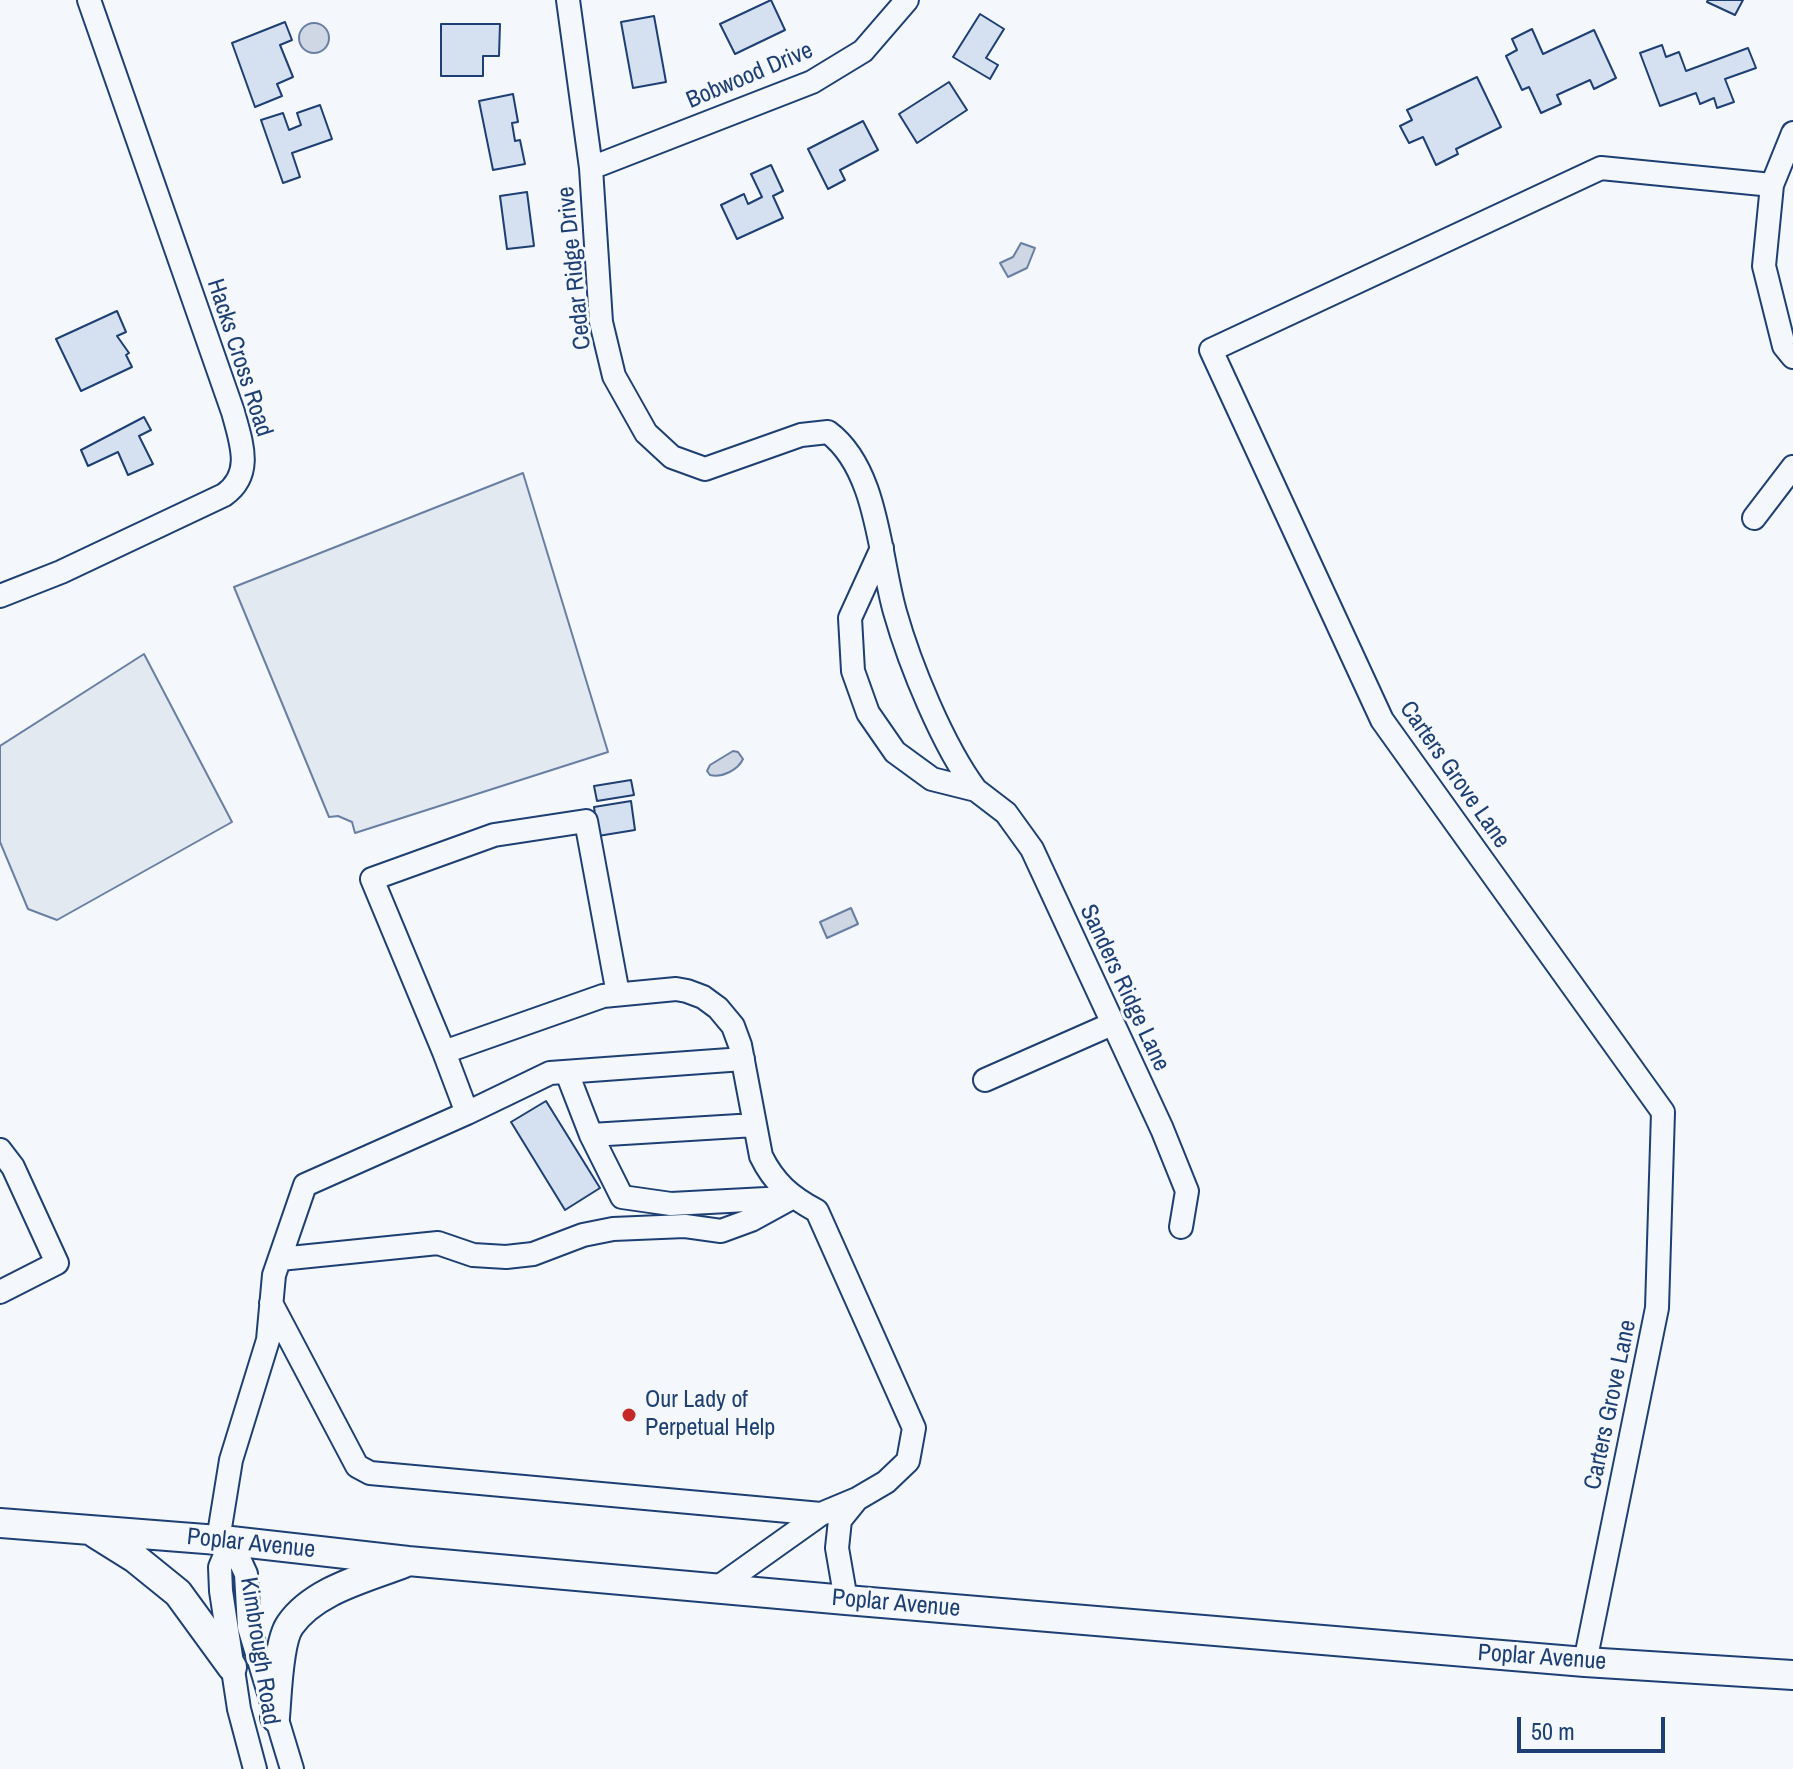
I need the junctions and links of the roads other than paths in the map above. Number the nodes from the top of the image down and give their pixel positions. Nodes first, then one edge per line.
1 (89, 0) edge
2 (568, 0) edge
3 (907, 0) edge
4 (1793, 133) edge
5 (591, 168) junction
6 (1772, 185) junction
7 (1793, 357) edge
8 (1793, 467) edge
9 (872, 502) joint
10 (1754, 518) dead end
11 (882, 548) junction
12 (0, 596) edge
13 (976, 790) junction
14 (611, 995) junction
15 (1112, 1024) junction
16 (444, 1052) junction
17 (743, 1059) junction
18 (567, 1073) junction
19 (985, 1080) dead end
20 (467, 1113) junction
21 (755, 1125) junction
22 (591, 1135) junction
23 (0, 1150) edge
24 (793, 1197) junction
25 (1181, 1227) dead end
26 (280, 1259) junction
27 (0, 1292) edge
28 (271, 1303) junction
29 (857, 1499) junction
30 (821, 1514) junction
31 (0, 1523) edge
32 (91, 1531) junction
33 (224, 1540) junction
34 (408, 1561) junction
35 (717, 1588) junction
36 (846, 1600) junction
37 (1585, 1662) junction
38 (232, 1667) junction
39 (1793, 1675) edge
40 (275, 1717) junction
41 (255, 1769) edge
42 (292, 1769) edge

1 - 12 street, Hacks Cross Road
2 - 5 street, Cedar Ridge Drive
3 - 5 street, Bobwood Drive
4 - 6 street
5 - 9 street, Cedar Ridge Drive
6 - 7 street
6 - 37 street, Carters Grove Lane
8 - 10 street
9 - 11 street, Sanders Ridge Lane
11 - 13 street, Sanders Ridge Lane
11 - 13 street, Sanders Ridge Lane
13 - 15 street, Sanders Ridge Lane
14 - 16 street
14 - 16 street
14 - 17 street
15 - 19 street
15 - 25 street, Sanders Ridge Lane
16 - 20 street
17 - 18 street
17 - 21 street
18 - 20 street
18 - 22 street
20 - 26 street
21 - 22 street
21 - 24 street
22 - 24 street
23 - 27 street
24 - 26 street
24 - 29 street
26 - 28 street
28 - 30 street
28 - 33 street
29 - 30 street
29 - 36 street
30 - 35 street
31 - 32 main road, Poplar Avenue
32 - 33 main road, Poplar Avenue
32 - 38 main road
33 - 34 main road, Poplar Avenue
33 - 38 street, Kimbrough Road
33 - 40 street, Kimbrough Road
34 - 35 main road, Poplar Avenue
34 - 40 main road
35 - 36 main road, Poplar Avenue
36 - 37 main road, Poplar Avenue
37 - 39 main road, Poplar Avenue
38 - 41 street, Kimbrough Road
40 - 42 street, Kimbrough Road

